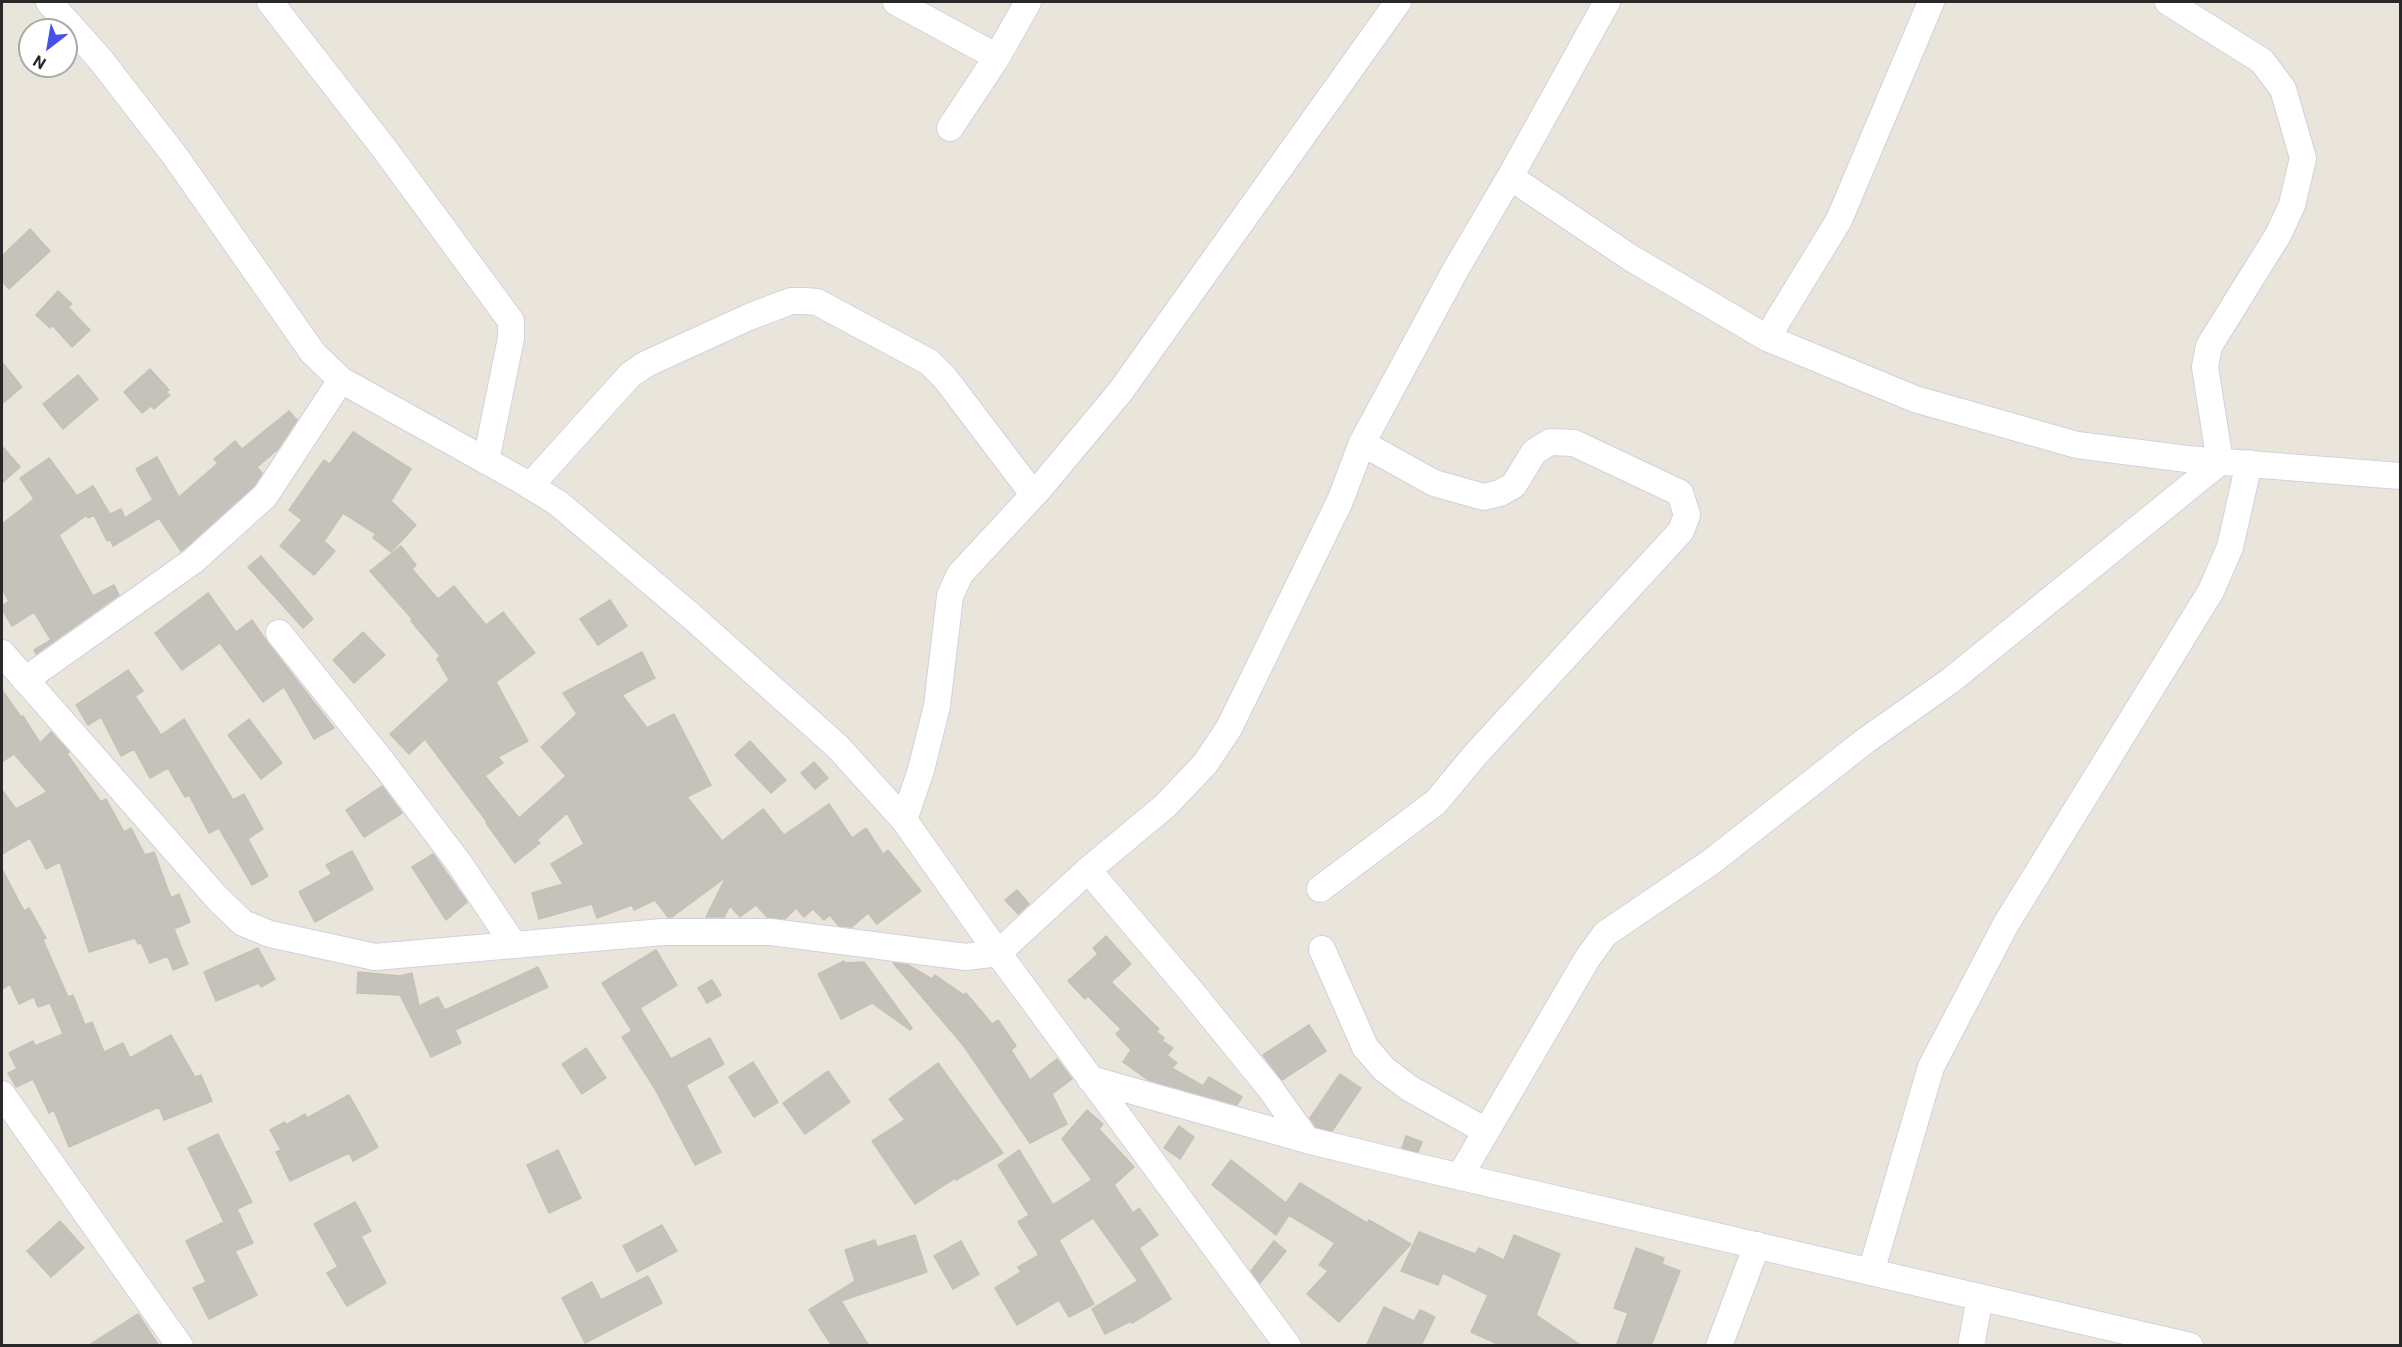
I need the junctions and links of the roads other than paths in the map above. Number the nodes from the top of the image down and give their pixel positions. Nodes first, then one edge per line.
1 (49, 2) edge
2 (270, 2) edge
3 (896, 2) edge
4 (1028, 2) edge
5 (1398, 2) edge
6 (1607, 2) edge
7 (1931, 2) edge
8 (2168, 2) edge
9 (997, 57) junction
10 (950, 128) dead end
11 (1510, 177) junction
12 (1767, 338) junction
13 (340, 380) junction
14 (1362, 443) junction
15 (486, 461) junction
16 (2220, 462) junction
17 (2249, 463) junction
18 (2400, 476) edge
19 (530, 486) junction
20 (1034, 494) junction
21 (279, 633) dead end
22 (2, 653) edge
23 (25, 680) junction
24 (904, 820) junction
25 (1088, 870) junction
26 (1320, 890) dead end
27 (514, 945) junction
28 (1322, 949) dead end
29 (998, 953) junction
30 (1090, 1079) junction
31 (2, 1094) edge
32 (1486, 1131) junction
33 (1306, 1140) junction
34 (1460, 1176) junction
35 (1757, 1245) junction
36 (1871, 1272) junction
37 (1980, 1297) junction
38 (180, 1346) edge
39 (1287, 1346) edge
40 (1719, 1346) edge
41 (1971, 1346) edge
42 (2190, 1346) edge

1 - 13 street
2 - 15 street
3 - 9 street
4 - 9 street
5 - 20 street
6 - 11 street
7 - 12 street
8 - 16 street
9 - 10 street
11 - 12 street
11 - 14 street
12 - 16 street
13 - 15 street
13 - 23 street
14 - 25 street
14 - 26 street
15 - 19 street
16 - 17 street
16 - 32 street
17 - 18 street
17 - 36 street
19 - 20 street
19 - 24 street
20 - 24 street
21 - 27 street
22 - 23 street
23 - 27 street
24 - 29 street
25 - 29 street
25 - 33 street
27 - 29 street
28 - 32 street
29 - 30 street
30 - 33 street
30 - 39 street
31 - 38 street
32 - 34 street
33 - 34 street
34 - 35 street
35 - 36 street
35 - 40 street
36 - 37 street
37 - 41 street
37 - 42 street

